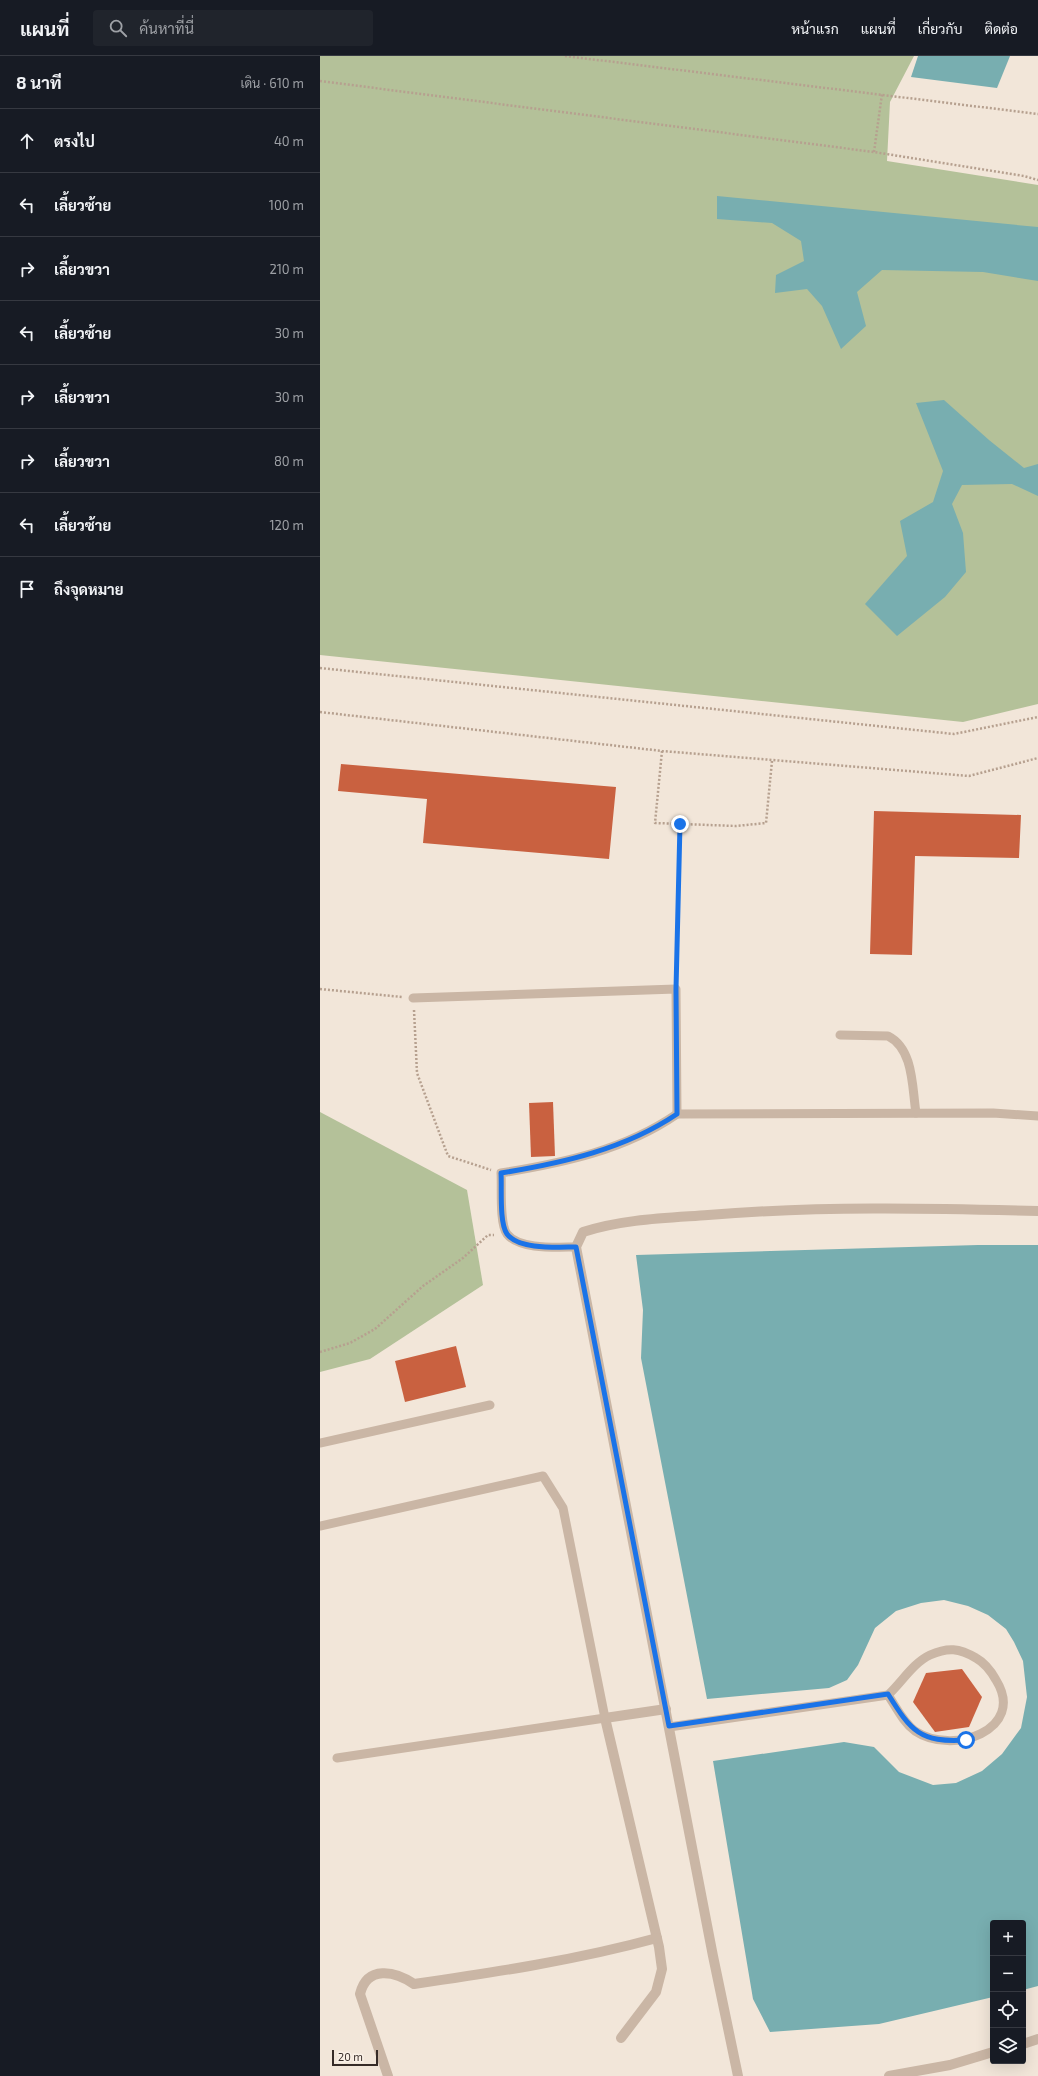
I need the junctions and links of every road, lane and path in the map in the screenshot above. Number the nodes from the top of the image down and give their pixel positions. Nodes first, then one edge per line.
1 (565, 56) edge
2 (320, 81) edge
3 (882, 94) junction
4 (1038, 114) edge
5 (874, 152) junction
6 (1038, 180) edge
7 (320, 668) edge
8 (320, 712) edge
9 (1038, 717) edge
10 (662, 751) junction
11 (1038, 758) edge
12 (772, 761) junction
13 (680, 824) junction
14 (320, 989) edge
15 (676, 989) junction
16 (413, 998) junction
17 (840, 1035) dead end
18 (916, 1113) junction
19 (677, 1114) junction
20 (1038, 1116) edge
21 (501, 1173) junction
22 (1038, 1211) edge
23 (507, 1234) junction
24 (576, 1247) junction
25 (320, 1352) edge
26 (490, 1405) dead end
27 (320, 1443) edge
28 (320, 1526) edge
29 (888, 1694) junction
30 (666, 1709) junction
31 (605, 1718) junction
32 (669, 1726) junction
33 (337, 1758) dead end
34 (657, 1938) junction
35 (621, 2038) dead end
36 (1038, 2039) edge
37 (1026, 2043) edge
38 (990, 2053) edge
39 (388, 2076) edge
40 (738, 2076) edge
41 (889, 2076) edge

1 - 3 path
2 - 5 path
3 - 4 path
3 - 5 path
5 - 6 path
7 - 9 path
8 - 10 path
10 - 12 path
10 - 13 path
11 - 12 path
12 - 13 path
13 - 15 path
14 - 16 path
15 - 16 lane
15 - 19 lane
16 - 21 path
17 - 18 lane
18 - 19 lane
18 - 20 lane
19 - 21 lane
21 - 23 lane
22 - 24 street
23 - 24 lane
23 - 25 path
24 - 30 street
26 - 27 lane
28 - 31 lane
29 - 29 lane
29 - 32 lane
30 - 31 street
30 - 32 street
31 - 33 lane
31 - 34 street
32 - 40 street
34 - 35 street
34 - 39 street
36 - 37 street
38 - 41 street

